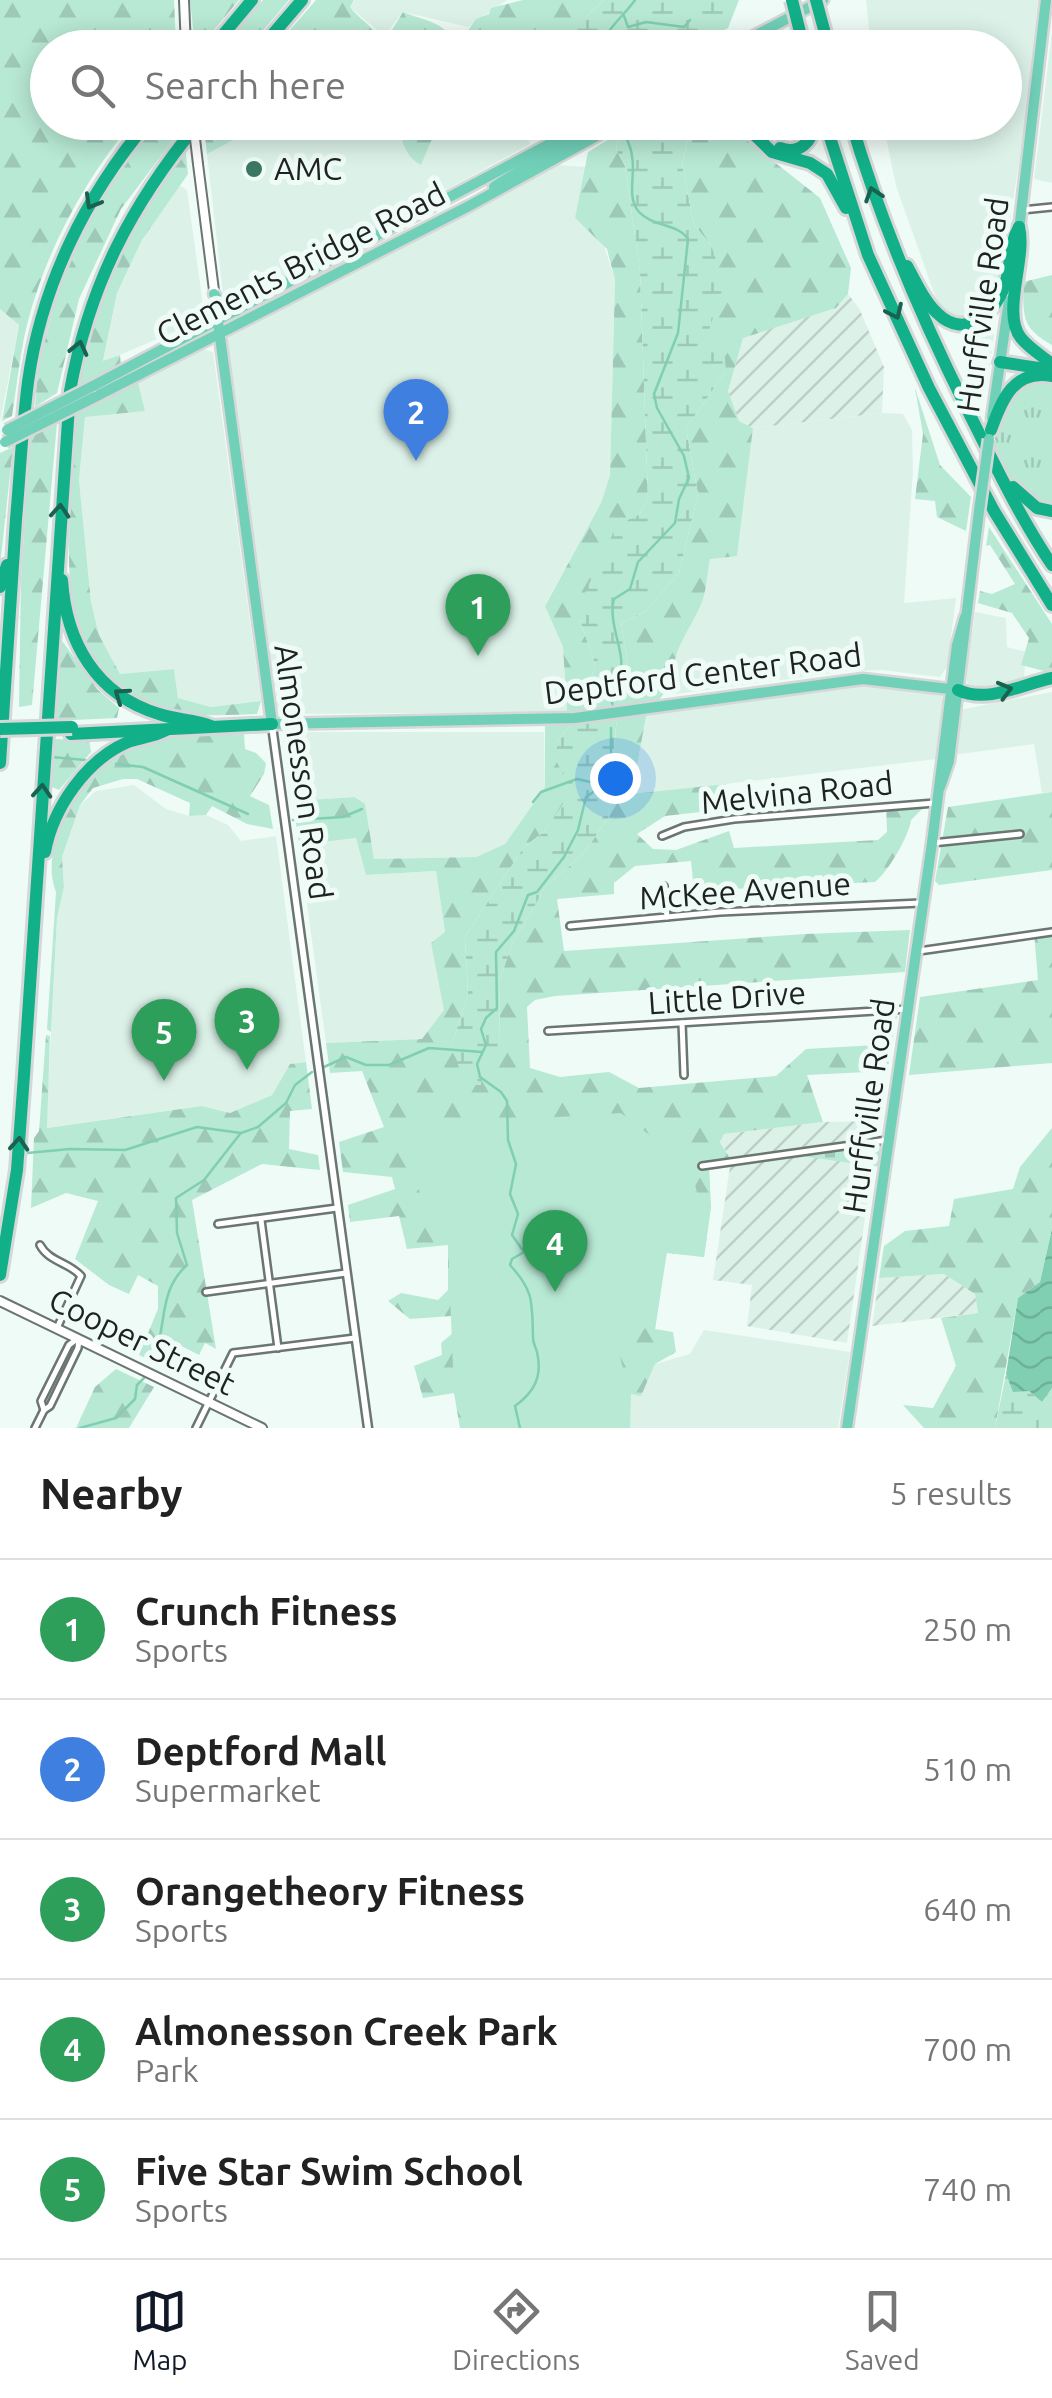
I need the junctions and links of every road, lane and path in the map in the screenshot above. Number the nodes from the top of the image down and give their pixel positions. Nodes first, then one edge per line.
1 (184, 0) edge
2 (252, 0) edge
3 (302, 0) edge
4 (792, 0) edge
5 (820, 0) edge
6 (834, 0) edge
7 (1046, 0) edge
8 (185, 30) edge
9 (227, 30) edge
10 (276, 30) edge
11 (764, 30) edge
12 (785, 30) edge
13 (800, 30) edge
14 (826, 30) edge
15 (135, 140) edge
16 (183, 140) edge
17 (197, 140) edge
18 (557, 140) edge
19 (565, 140) edge
20 (572, 140) edge
21 (589, 140) edge
22 (759, 140) edge
23 (768, 140) edge
24 (809, 140) edge
25 (831, 140) edge
26 (857, 140) edge
27 (566, 153) junction
28 (469, 206) junction
29 (1052, 207) edge
30 (1022, 210) junction
31 (1019, 228) junction
32 (884, 229) junction
33 (868, 255) junction
34 (214, 294) junction
35 (237, 312) junction
36 (219, 327) junction
37 (194, 346) junction
38 (224, 360) junction
39 (1000, 362) junction
40 (1052, 370) edge
41 (94, 392) junction
42 (990, 434) junction
43 (3, 437) edge
44 (990, 455) junction
45 (1052, 511) edge
46 (58, 542) junction
47 (14, 548) junction
48 (1052, 564) edge
49 (0, 586) edge
50 (1052, 605) edge
51 (1052, 678) edge
52 (954, 689) junction
53 (272, 724) junction
54 (191, 726) junction
55 (211, 726) junction
56 (72, 730) junction
57 (166, 730) junction
58 (0, 732) edge
59 (0, 763) edge
60 (938, 797) junction
61 (1020, 834) dead end
62 (662, 836) dead end
63 (932, 843) junction
64 (664, 886) dead end
65 (923, 903) junction
66 (667, 917) junction
67 (570, 926) dead end
68 (1052, 932) edge
69 (916, 951) junction
70 (32, 958) junction
71 (908, 1009) junction
72 (682, 1023) junction
73 (548, 1031) dead end
74 (684, 1075) dead end
75 (890, 1139) junction
76 (702, 1166) dead end
77 (337, 1208) junction
78 (260, 1220) junction
79 (218, 1224) dead end
80 (40, 1245) dead end
81 (346, 1273) junction
82 (0, 1275) edge
83 (269, 1283) junction
84 (206, 1292) dead end
85 (0, 1300) edge
86 (57, 1328) junction
87 (356, 1338) junction
88 (78, 1339) junction
89 (278, 1348) junction
90 (210, 1402) junction
91 (850, 1427) edge
92 (36, 1428) edge
93 (196, 1428) edge
94 (262, 1428) edge
95 (368, 1428) edge

1 - 8 main road
2 - 9 highway
3 - 10 highway
4 - 13 highway, bridge
5 - 11 main road
5 - 14 highway, bridge
6 - 12 main road
7 - 30 main road, Hurffville Road
15 -> 47 highway
46 -> 16 highway
17 - 34 main road, Almonesson Road, bridge
18 - 35 main road, Clements Bridge Road
19 - 28 main road
20 - 27 main road
21 - 27 main road, Clements Bridge Road
22 - 33 highway
23 - 24 highway
25 - 33 highway
32 -> 26 highway
27 - 28 main road, Clements Bridge Road
28 - 36 main road, Clements Bridge Road
29 - 30 street
30 - 31 main road, Hurffville Road
31 - 32 highway
31 - 39 main road, Hurffville Road
31 - 40 highway
32 - 44 highway
33 -> 50 highway
34 - 35 main road
34 - 36 main road, Almonesson Road
35 - 36 main road, Clements Bridge Road
36 - 37 main road, Clements Bridge Road
36 - 38 main road, Almonesson Road
36 - 41 main road, Clements Bridge Road
37 - 38 main road
37 - 41 main road, Clements Bridge Road
38 - 53 main road, Almonesson Road
39 - 40 highway
39 - 42 main road, Hurffville Road
40 - 42 highway
41 - 43 main road, Clements Bridge Road, bridge
42 - 52 main road, Hurffville Road, bridge
44 - 45 highway
44 - 48 highway
55 -> 46 highway
70 -> 46 highway
47 - 49 highway
47 - 59 highway
52 -> 51 highway
52 - 53 main road, Deptford Center Road
52 - 60 main road, Hurffville Road
53 - 55 highway
53 - 77 street, Almonesson Road
54 - 55 highway
54 - 56 highway
54 - 57 highway
56 - 57 highway
56 - 58 highway, bridge
57 - 70 highway
60 - 62 street, Melvina Road
60 - 63 main road, Hurffville Road
61 - 63 street
63 - 65 main road, Hurffville Road
64 - 66 street
65 - 66 street, McKee Avenue
65 - 69 main road, Hurffville Road
66 - 67 street, McKee Avenue
68 - 69 street
69 - 71 main road, Hurffville Road
82 -> 70 highway
71 - 72 street, Little Drive
71 - 75 main road, Hurffville Road
72 - 73 street, Little Drive
72 - 74 street
75 - 76 street
75 - 91 main road, Hurffville Road
77 - 78 street
77 - 81 street, Almonesson Road
78 - 79 street
78 - 83 street
80 - 86 street
81 - 83 street
81 - 87 street, Almonesson Road
83 - 84 street
83 - 89 street
85 - 86 main road, Cooper Street
86 - 88 main road, Cooper Street
87 - 89 street
87 - 95 street, Almonesson Road
88 - 90 main road, Cooper Street
88 - 92 street
89 - 90 street
90 - 93 street
90 - 94 main road, Cooper Street

